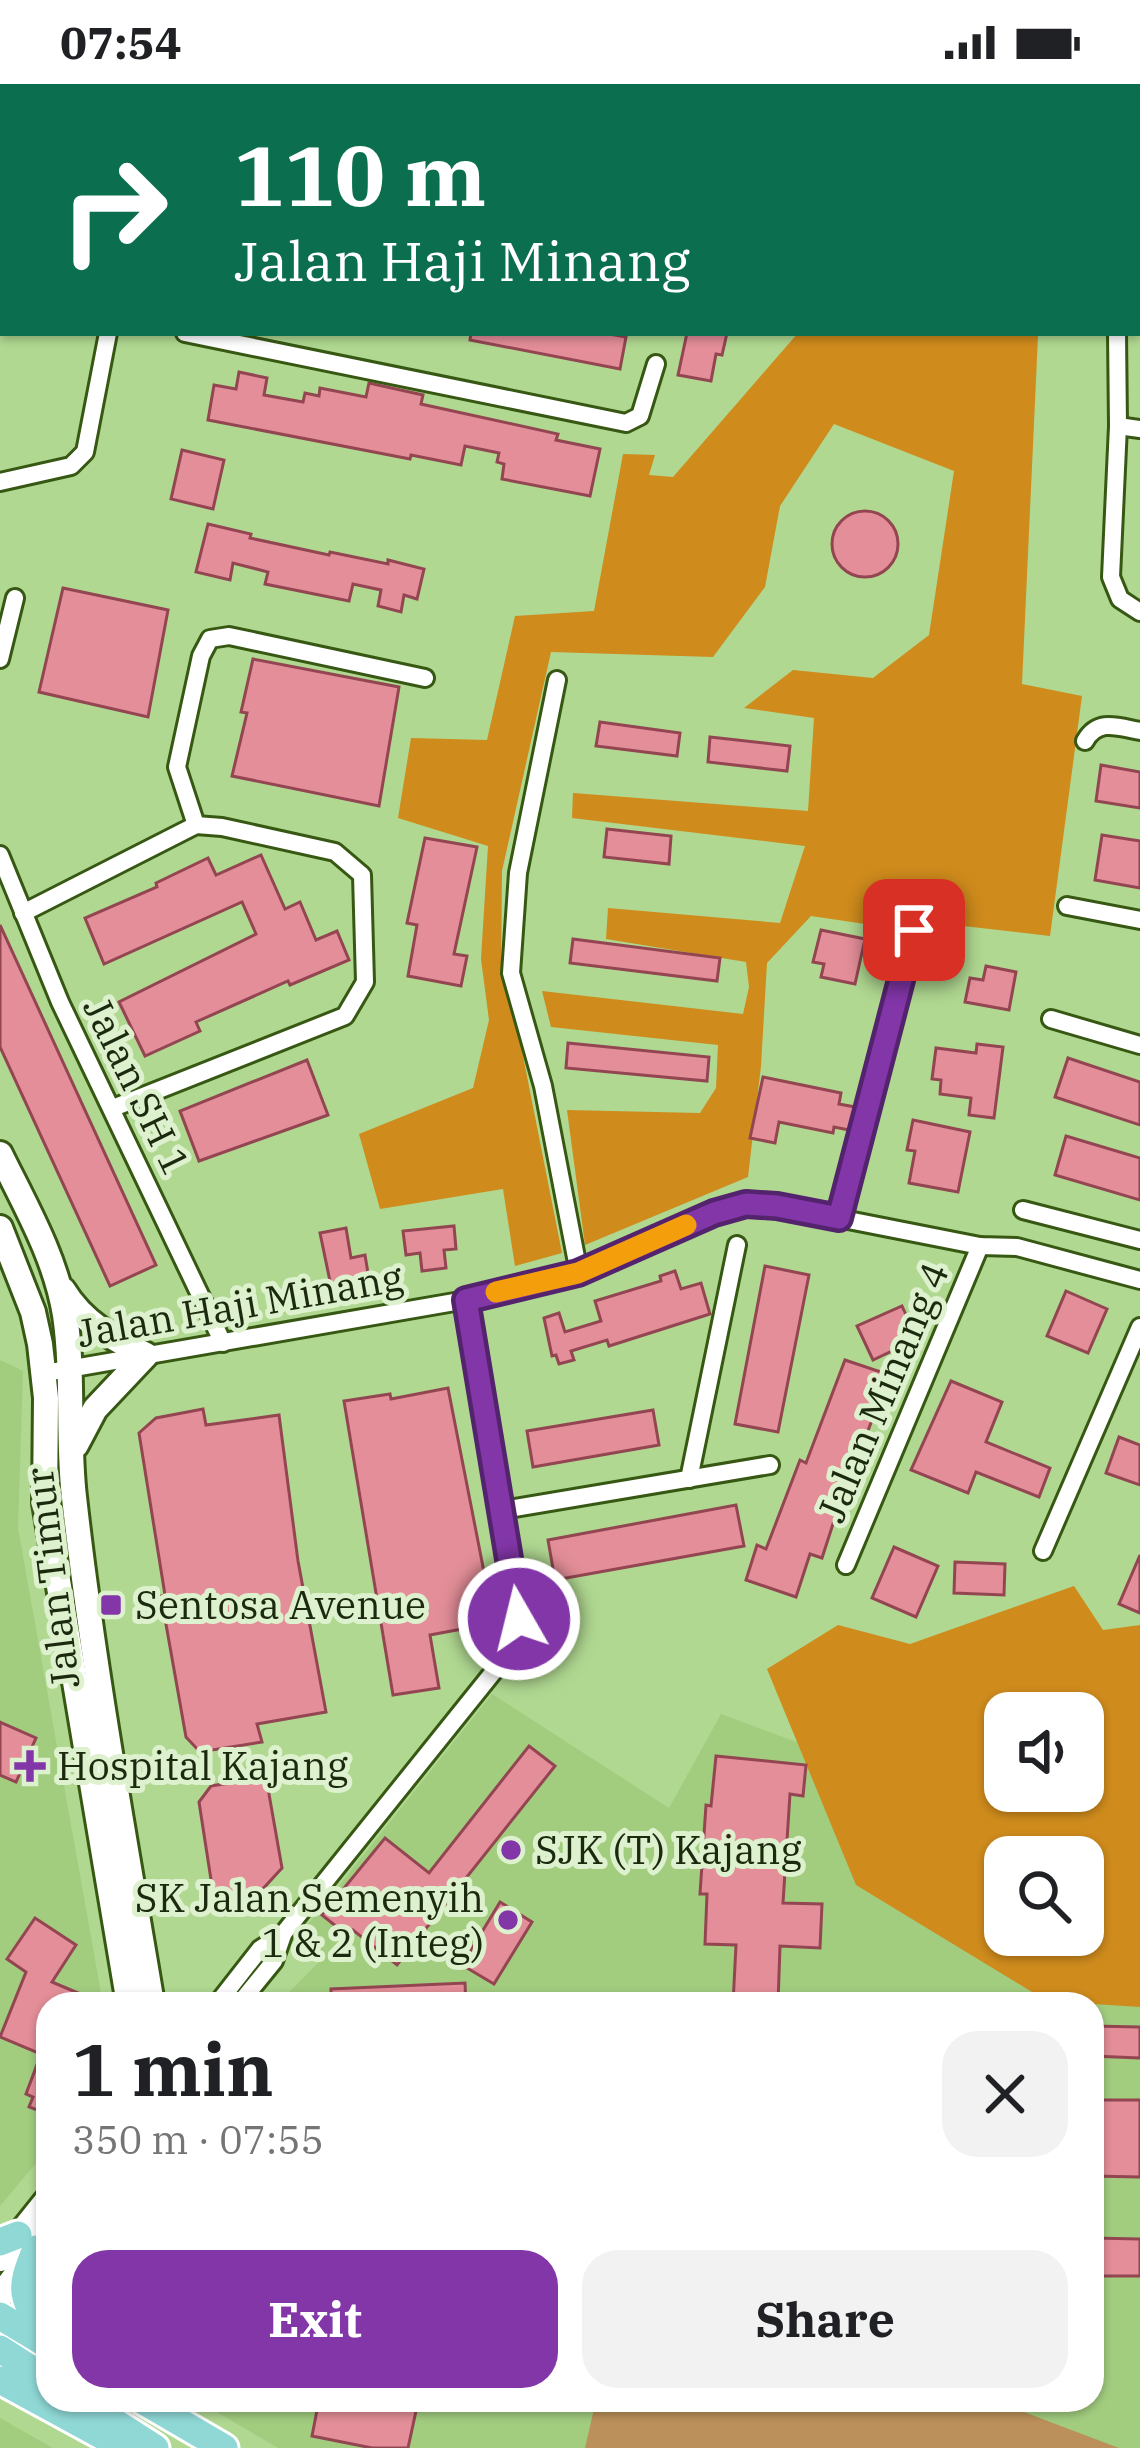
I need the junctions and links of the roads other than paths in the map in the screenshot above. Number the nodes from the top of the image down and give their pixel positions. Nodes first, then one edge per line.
1 (107, 336) edge
2 (200, 336) edge
3 (1117, 336) edge
4 (656, 364) dead end
5 (1118, 425) junction
6 (1140, 429) edge
7 (5, 481) edge
8 (15, 598) dead end
9 (1140, 612) edge
10 (0, 659) edge
11 (425, 678) dead end
12 (557, 680) dead end
13 (1140, 731) edge
14 (1085, 741) dead end
15 (196, 825) junction
16 (0, 855) edge
17 (1067, 906) dead end
18 (22, 913) junction
19 (1140, 920) edge
20 (914, 930) dead end
21 (1051, 1018) dead end
22 (1140, 1046) edge
23 (113, 1108) junction
24 (0, 1154) edge
25 (1023, 1210) dead end
26 (839, 1218) junction
27 (0, 1228) edge
28 (1140, 1240) edge
29 (737, 1245) dead end
30 (980, 1246) junction
31 (578, 1273) junction
32 (1140, 1280) edge
33 (58, 1282) junction
34 (466, 1300) junction
35 (1140, 1327) edge
36 (224, 1342) junction
37 (146, 1355) junction
38 (71, 1367) junction
39 (45, 1373) junction
40 (73, 1452) junction
41 (770, 1466) dead end
42 (689, 1479) junction
43 (502, 1510) junction
44 (1043, 1551) dead end
45 (846, 1564) dead end
46 (283, 1934) junction
47 (127, 1992) edge
48 (153, 1992) edge
49 (226, 1992) edge
50 (249, 1992) edge
51 (26, 2240) edge
52 (0, 2259) edge
53 (0, 2296) edge
54 (0, 2316) edge
55 (36, 2317) edge
56 (36, 2338) edge
57 (0, 2349) edge
58 (36, 2372) edge
59 (0, 2380) edge
60 (36, 2400) edge
61 (58, 2412) edge
62 (99, 2412) edge
63 (162, 2412) edge
64 (124, 2448) edge
65 (155, 2448) edge
66 (224, 2448) edge

1 - 7 street
2 - 4 street
3 - 5 street
5 - 6 street
5 - 9 street
8 - 10 street
11 - 15 street
12 - 31 street
13 - 14 street
15 - 18 street
15 - 23 street
16 - 18 street, Jalan SH 1
17 - 19 street
18 - 23 street, Jalan SH 1
20 - 26 street
21 - 22 street
23 - 36 street, Jalan SH 1
24 - 33 main road, Jalan Timur
25 - 28 street
26 - 30 street, Jalan Haji Minang
26 - 31 street, Jalan Haji Minang
27 - 39 main road, Jalan Timur
29 - 42 street
30 - 32 street, Jalan Haji Minang
30 - 45 street, Jalan Minang 4
31 - 34 street, Jalan Haji Minang
33 - 37 main road
33 - 38 main road, Jalan Timur
34 - 36 street, Jalan Haji Minang
34 - 43 street
35 - 44 street
36 - 37 street, Jalan Haji Minang
37 - 38 street, Jalan Haji Minang
37 - 40 main road
38 - 39 street, Jalan Haji Minang
38 - 40 main road, Jalan Timur
39 - 47 main road, Jalan Timur
40 - 48 main road, Jalan Timur
41 - 42 street
42 - 43 street
43 - 46 street
46 - 49 street
46 - 50 street
51 - 52 main road
51 - 53 main road
51 - 55 main road
54 - 56 main road
57 - 58 main road
59 - 60 main road
61 - 64 main road
62 - 65 main road
63 - 66 main road

